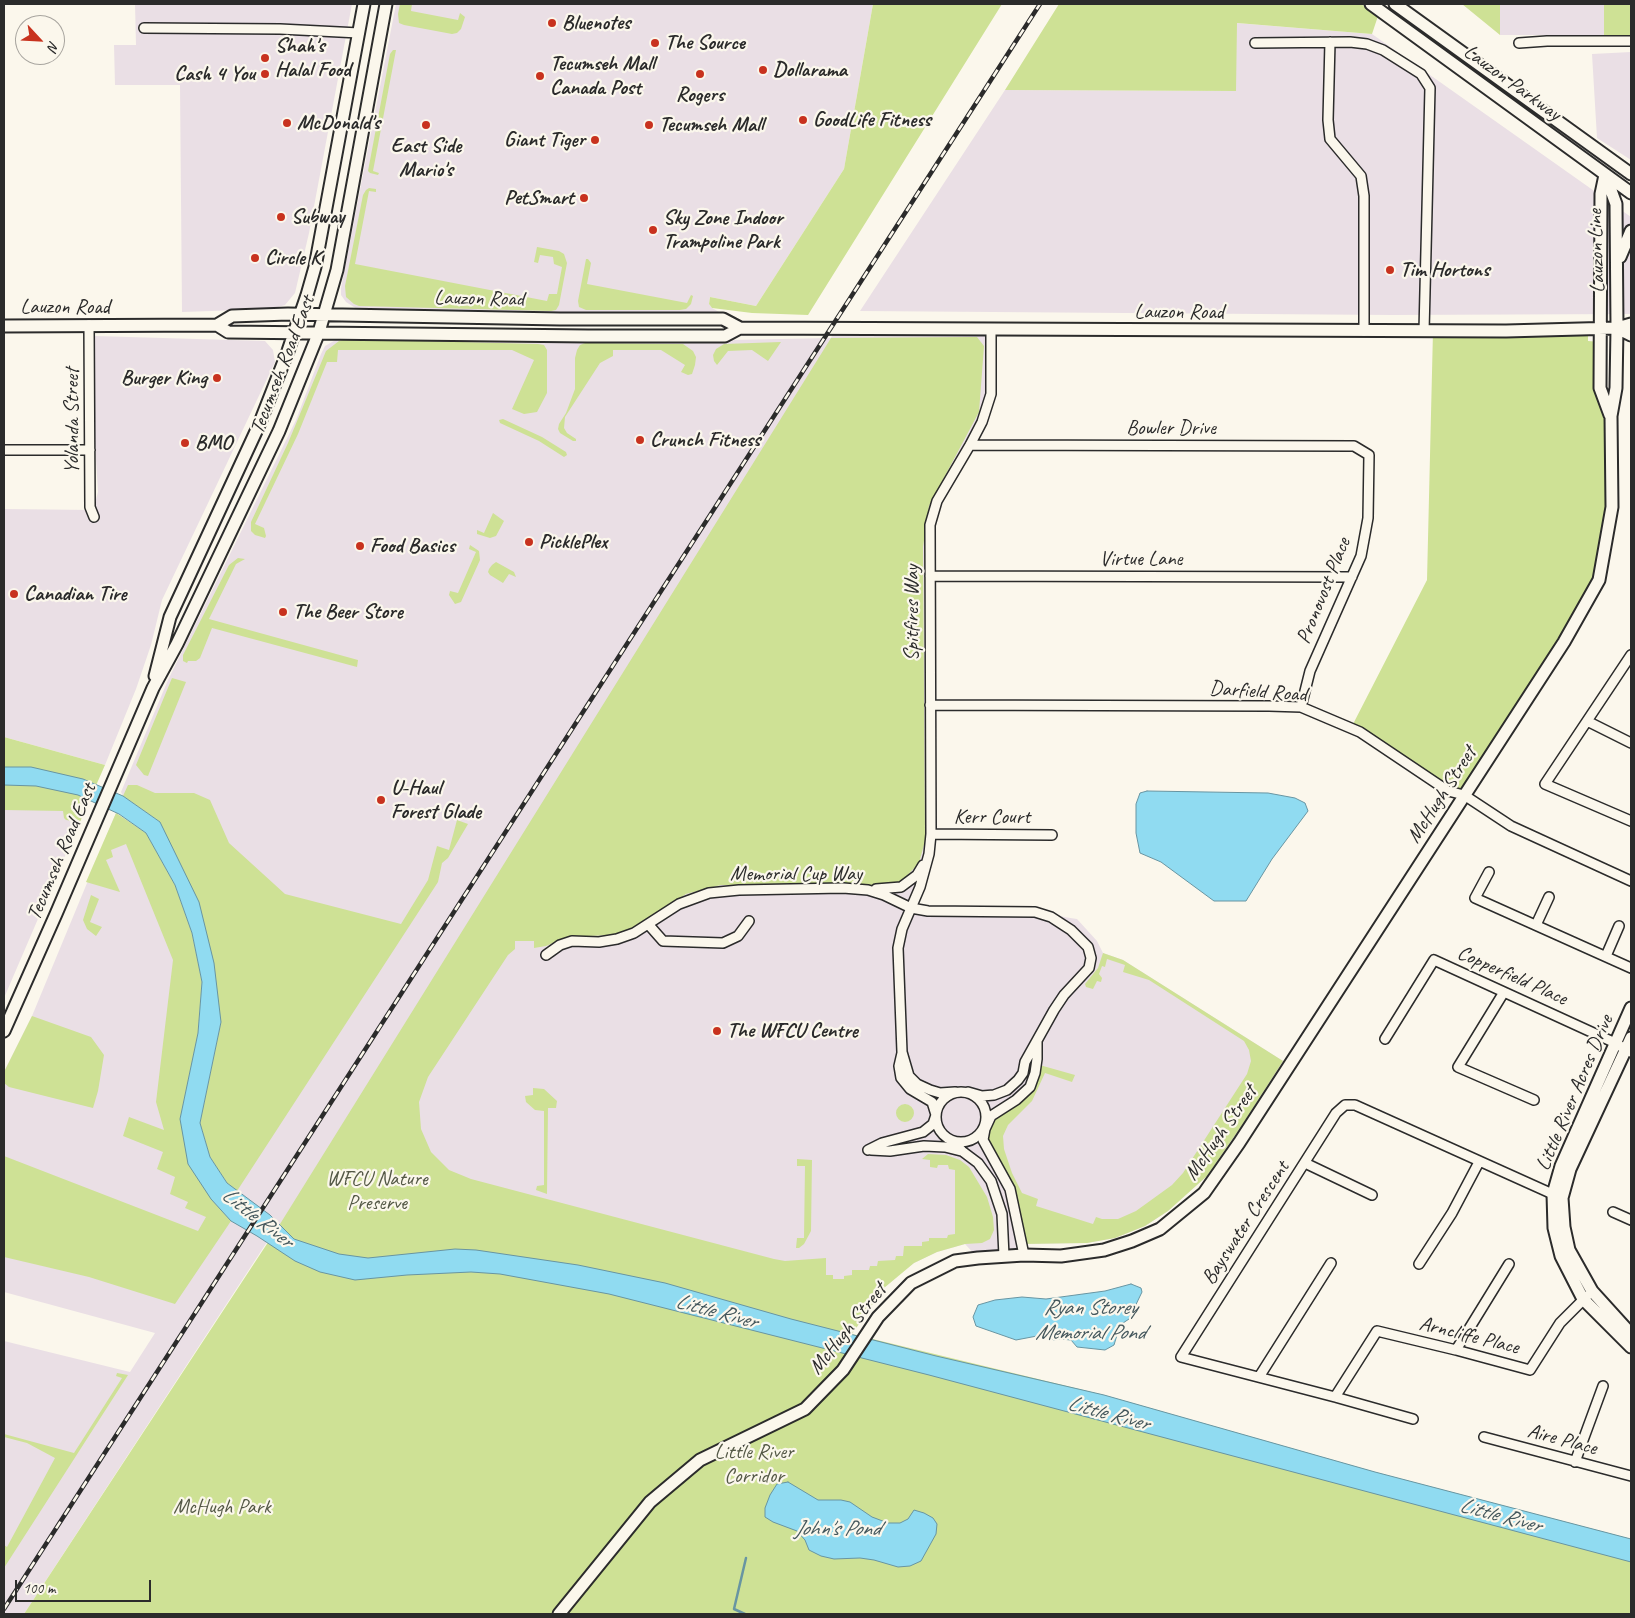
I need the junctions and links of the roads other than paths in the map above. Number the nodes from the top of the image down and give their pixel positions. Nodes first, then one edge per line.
1 (364, 4) edge
2 (386, 4) edge
3 (1371, 4) edge
4 (1395, 4) edge
5 (144, 28) dead end
6 (359, 33) junction
7 (1631, 41) edge
8 (1256, 42) dead end
9 (1330, 42) junction
10 (1519, 44) dead end
11 (1614, 162) junction
12 (1605, 174) junction
13 (1631, 174) edge
14 (1631, 193) edge
15 (1631, 231) edge
16 (1617, 263) junction
17 (301, 314) junction
18 (325, 316) junction
19 (1631, 324) edge
20 (89, 325) junction
21 (217, 325) junction
22 (4, 326) edge
23 (1601, 327) junction
24 (740, 328) junction
25 (1618, 328) junction
26 (991, 329) junction
27 (1364, 331) junction
28 (1424, 331) junction
29 (295, 332) junction
30 (319, 332) junction
31 (1631, 335) edge
32 (1611, 416) junction
33 (970, 445) junction
34 (4, 450) edge
35 (90, 450) junction
36 (1369, 455) joint
37 (94, 516) dead end
38 (930, 576) junction
39 (1352, 577) junction
40 (1631, 655) edge
41 (153, 688) junction
42 (930, 705) junction
43 (1301, 708) junction
44 (1588, 721) junction
45 (1631, 742) edge
46 (1464, 795) junction
47 (1631, 821) edge
48 (931, 834) junction
49 (1052, 835) dead end
50 (929, 854) junction
51 (1488, 872) dead end
52 (1631, 881) edge
53 (868, 890) junction
54 (1550, 897) dead end
55 (911, 908) junction
56 (748, 921) dead end
57 (648, 924) junction
58 (1536, 925) junction
59 (1619, 926) dead end
60 (546, 955) dead end
61 (1606, 956) junction
62 (1631, 968) edge
63 (1504, 992) junction
64 (1631, 1008) edge
65 (4, 1031) edge
66 (1631, 1038) edge
67 (1385, 1039) dead end
68 (1037, 1042) junction
69 (1615, 1043) junction
70 (1629, 1051) edge
71 (902, 1052) junction
72 (955, 1092) junction
73 (968, 1092) junction
74 (1534, 1100) dead end
75 (936, 1115) junction
76 (985, 1129) junction
77 (952, 1141) junction
78 (962, 1151) junction
79 (1479, 1162) junction
80 (1305, 1163) junction
81 (1372, 1195) dead end
82 (1557, 1196) junction
83 (1613, 1212) dead end
84 (1631, 1220) edge
85 (1024, 1255) junction
86 (1004, 1256) junction
87 (1331, 1263) dead end
88 (1419, 1264) dead end
89 (1509, 1264) dead end
90 (1592, 1291) junction
91 (1583, 1299) junction
92 (1631, 1334) edge
93 (1631, 1347) edge
94 (1456, 1350) junction
95 (1259, 1377) junction
96 (1603, 1386) dead end
97 (1335, 1397) junction
98 (1413, 1419) dead end
99 (1484, 1437) dead end
100 (1575, 1462) junction
101 (1631, 1476) edge
102 (560, 1614) edge

1 - 6 main road, Tecumseh Road East
2 - 18 main road, Tecumseh Road East
3 - 12 main road, Lauzon Parkway
4 - 11 main road, Lauzon Parkway
5 - 6 street
6 - 17 main road, Tecumseh Road East
7 - 10 street
8 - 9 street
9 - 27 street
9 - 28 street
11 - 12 main road, Lauzon Line
11 - 13 main road, Lauzon Parkway
12 - 14 main road, Lauzon Parkway
12 - 16 main road, Lauzon Line
12 - 23 main road, Lauzon Line
15 - 16 main road
16 - 25 main road, Lauzon Line
17 - 18 main road, Lauzon Road
17 - 21 main road, Lauzon Road
17 - 29 main road, Tecumseh Road East
18 - 24 main road, Lauzon Road
18 - 30 main road, Tecumseh Road East
19 - 25 main road, Lauzon Road
20 - 21 main road, Lauzon Road
20 - 22 main road, Lauzon Road
20 - 35 street, Yolanda Street
21 - 29 main road, Lauzon Road
23 - 25 main road, Lauzon Road
23 - 28 main road, Lauzon Road
23 - 32 main road, McHugh Street
24 - 26 main road, Lauzon Road
24 - 30 main road, Lauzon Road
25 - 31 main road, Lauzon Road
25 - 32 main road, McHugh Street
26 - 27 main road, Lauzon Road
26 - 33 street, Spitfires Way
27 - 28 main road, Lauzon Road
29 - 30 main road, Lauzon Road
29 - 41 main road, Tecumseh Road East
30 - 41 main road, Tecumseh Road East
32 - 46 main road, McHugh Street
33 - 36 street, Bowler Drive
33 - 38 street, Spitfires Way
34 - 35 street
35 - 37 street, Yolanda Street
36 - 39 street, Pronovost Place
38 - 39 street, Virtue Lane
38 - 42 street, Spitfires Way
39 - 43 street, Pronovost Place
40 - 44 street
41 - 65 main road, Tecumseh Road East
42 - 43 street, Darfield Road
42 - 48 street, Spitfires Way
43 - 46 street, Darfield Road
44 - 45 street
44 - 47 street
46 - 52 street, Darfield Road
46 - 85 main road, McHugh Street
48 - 49 street, Kerr Court
48 - 50 street, Spitfires Way
50 - 53 street
50 - 55 street, Spitfires Way
51 - 58 street
53 - 55 street, Memorial Cup Way
53 - 57 street, Memorial Cup Way
54 - 58 street
55 - 68 street, Memorial Cup Way
55 - 71 street
56 - 57 street
57 - 60 street, Memorial Cup Way
58 - 61 street
59 - 61 street
61 - 62 street
63 - 67 street, Copperfield Place
63 - 69 street, Copperfield Place
63 - 74 street
64 - 69 main road, Little River Acres Drive
66 - 70 main road, Little River Acres Drive
68 - 73 street, Memorial Cup Way
68 - 76 street
69 - 70 street, Copperfield Place
69 - 82 main road, Little River Acres Drive
70 - 82 main road, Little River Acres Drive
71 - 72 street
71 - 75 street
72 - 73 street
72 - 75 street
73 - 76 street
75 - 77 street
75 - 78 street
76 - 77 street
76 - 85 street
77 - 78 street
78 - 86 street
79 - 80 street, Bayswater Crescent
79 - 82 street, Bayswater Crescent
79 - 88 street
80 - 81 street
80 - 95 street, Bayswater Crescent
82 - 90 main road, Little River Acres Drive
82 - 91 main road, Little River Acres Drive
83 - 84 street
85 - 86 main road, McHugh Street
86 - 102 main road, McHugh Street
87 - 95 street
89 - 94 street
90 - 91 street, Arncliffe Place
90 - 92 main road, Little River Acres Drive
91 - 93 main road, Little River Acres Drive
91 - 94 street, Arncliffe Place
94 - 97 street, Arncliffe Place
95 - 97 street, Bayswater Crescent
96 - 100 street
97 - 98 street, Bayswater Crescent
99 - 100 street, Aire Place
100 - 101 street, Aire Place

